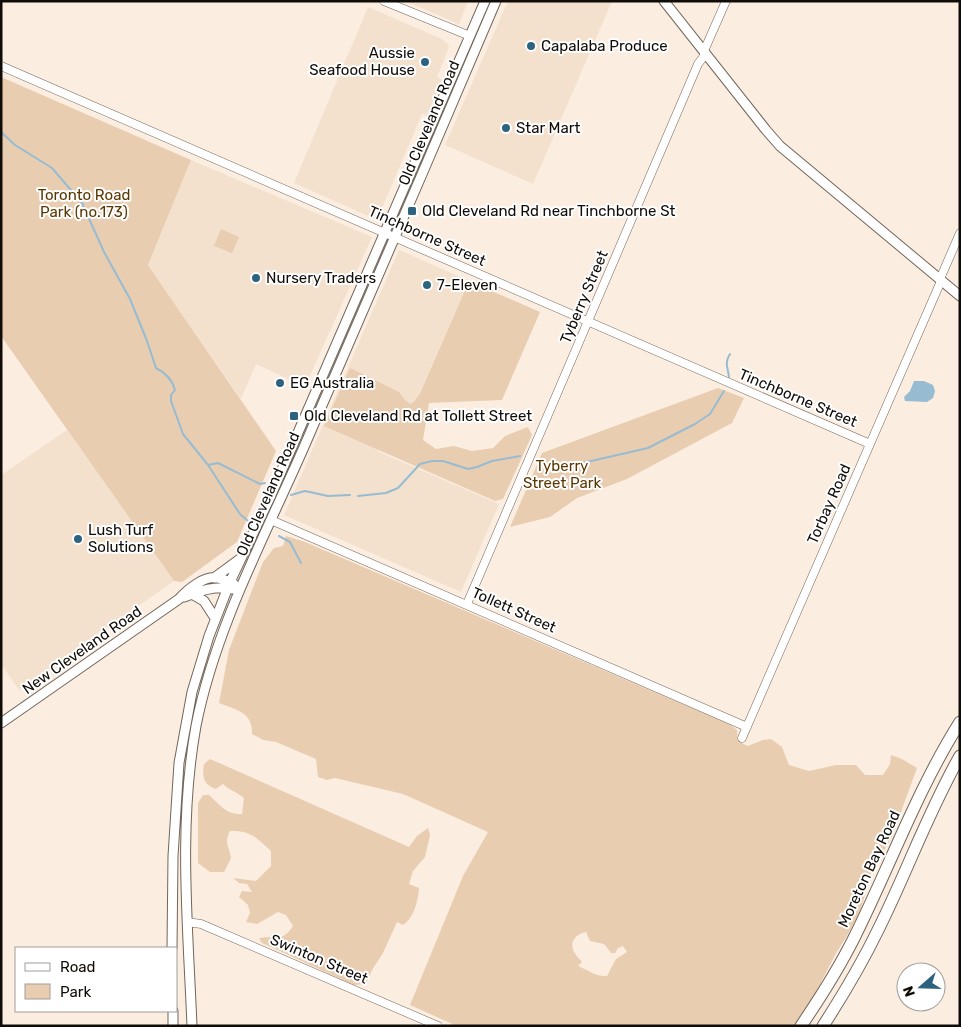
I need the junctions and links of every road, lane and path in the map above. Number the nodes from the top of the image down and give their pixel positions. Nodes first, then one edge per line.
1 (384, 1) edge
2 (485, 1) edge
3 (496, 1) edge
4 (664, 1) edge
5 (726, 1) edge
6 (470, 36) junction
7 (704, 51) junction
8 (1, 66) edge
9 (385, 232) junction
10 (960, 233) edge
11 (395, 237) junction
12 (940, 280) junction
13 (960, 296) edge
14 (588, 322) junction
15 (870, 444) junction
16 (271, 520) junction
17 (242, 558) junction
18 (214, 578) junction
19 (229, 585) junction
20 (240, 589) junction
21 (192, 594) junction
22 (179, 598) junction
23 (467, 604) junction
24 (215, 618) junction
25 (960, 722) edge
26 (1, 723) edge
27 (746, 727) junction
28 (742, 738) dead end
29 (960, 756) edge
30 (187, 922) junction
31 (172, 947) edge
32 (173, 1012) edge
33 (173, 1026) edge
34 (192, 1026) edge
35 (438, 1026) edge
36 (801, 1026) edge
37 (823, 1026) edge

1 - 6 street
2 - 6 main road, Old Cleveland Road
3 - 11 main road, Old Cleveland Road
4 - 7 main road
5 - 7 street, Tyberry Street
6 - 9 main road, Old Cleveland Road
7 - 12 main road
7 - 14 street, Tyberry Street
8 - 9 street, Tinchborne Street
9 - 11 street, Tinchborne Street
9 - 17 main road, Old Cleveland Road
10 - 12 street, Torbay Road
11 - 14 street, Tinchborne Street
11 - 16 main road, Old Cleveland Road
12 - 13 main road
12 - 15 street, Torbay Road
14 - 15 street, Tinchborne Street
14 - 23 street, Tyberry Street
15 - 27 street, Torbay Road
16 - 20 main road, Old Cleveland Road
16 - 23 street, Tollett Street
17 - 18 main road
17 - 19 main road, Old Cleveland Road
18 - 19 main road, New Cleveland Road
18 - 22 main road, New Cleveland Road
19 - 20 main road, New Cleveland Road
19 - 21 main road, New Cleveland Road
19 - 24 main road, Old Cleveland Road
20 - 30 main road, Old Cleveland Road
21 - 22 main road, New Cleveland Road
21 - 24 main road
22 - 26 main road, New Cleveland Road
23 - 27 street, Tollett Street
24 - 31 main road, Old Cleveland Road
25 - 36 highway, Moreton Bay Road
27 - 28 street, Torbay Road
29 - 37 highway
30 - 34 main road, Old Cleveland Road
30 - 35 street, Swinton Street
32 - 33 main road

